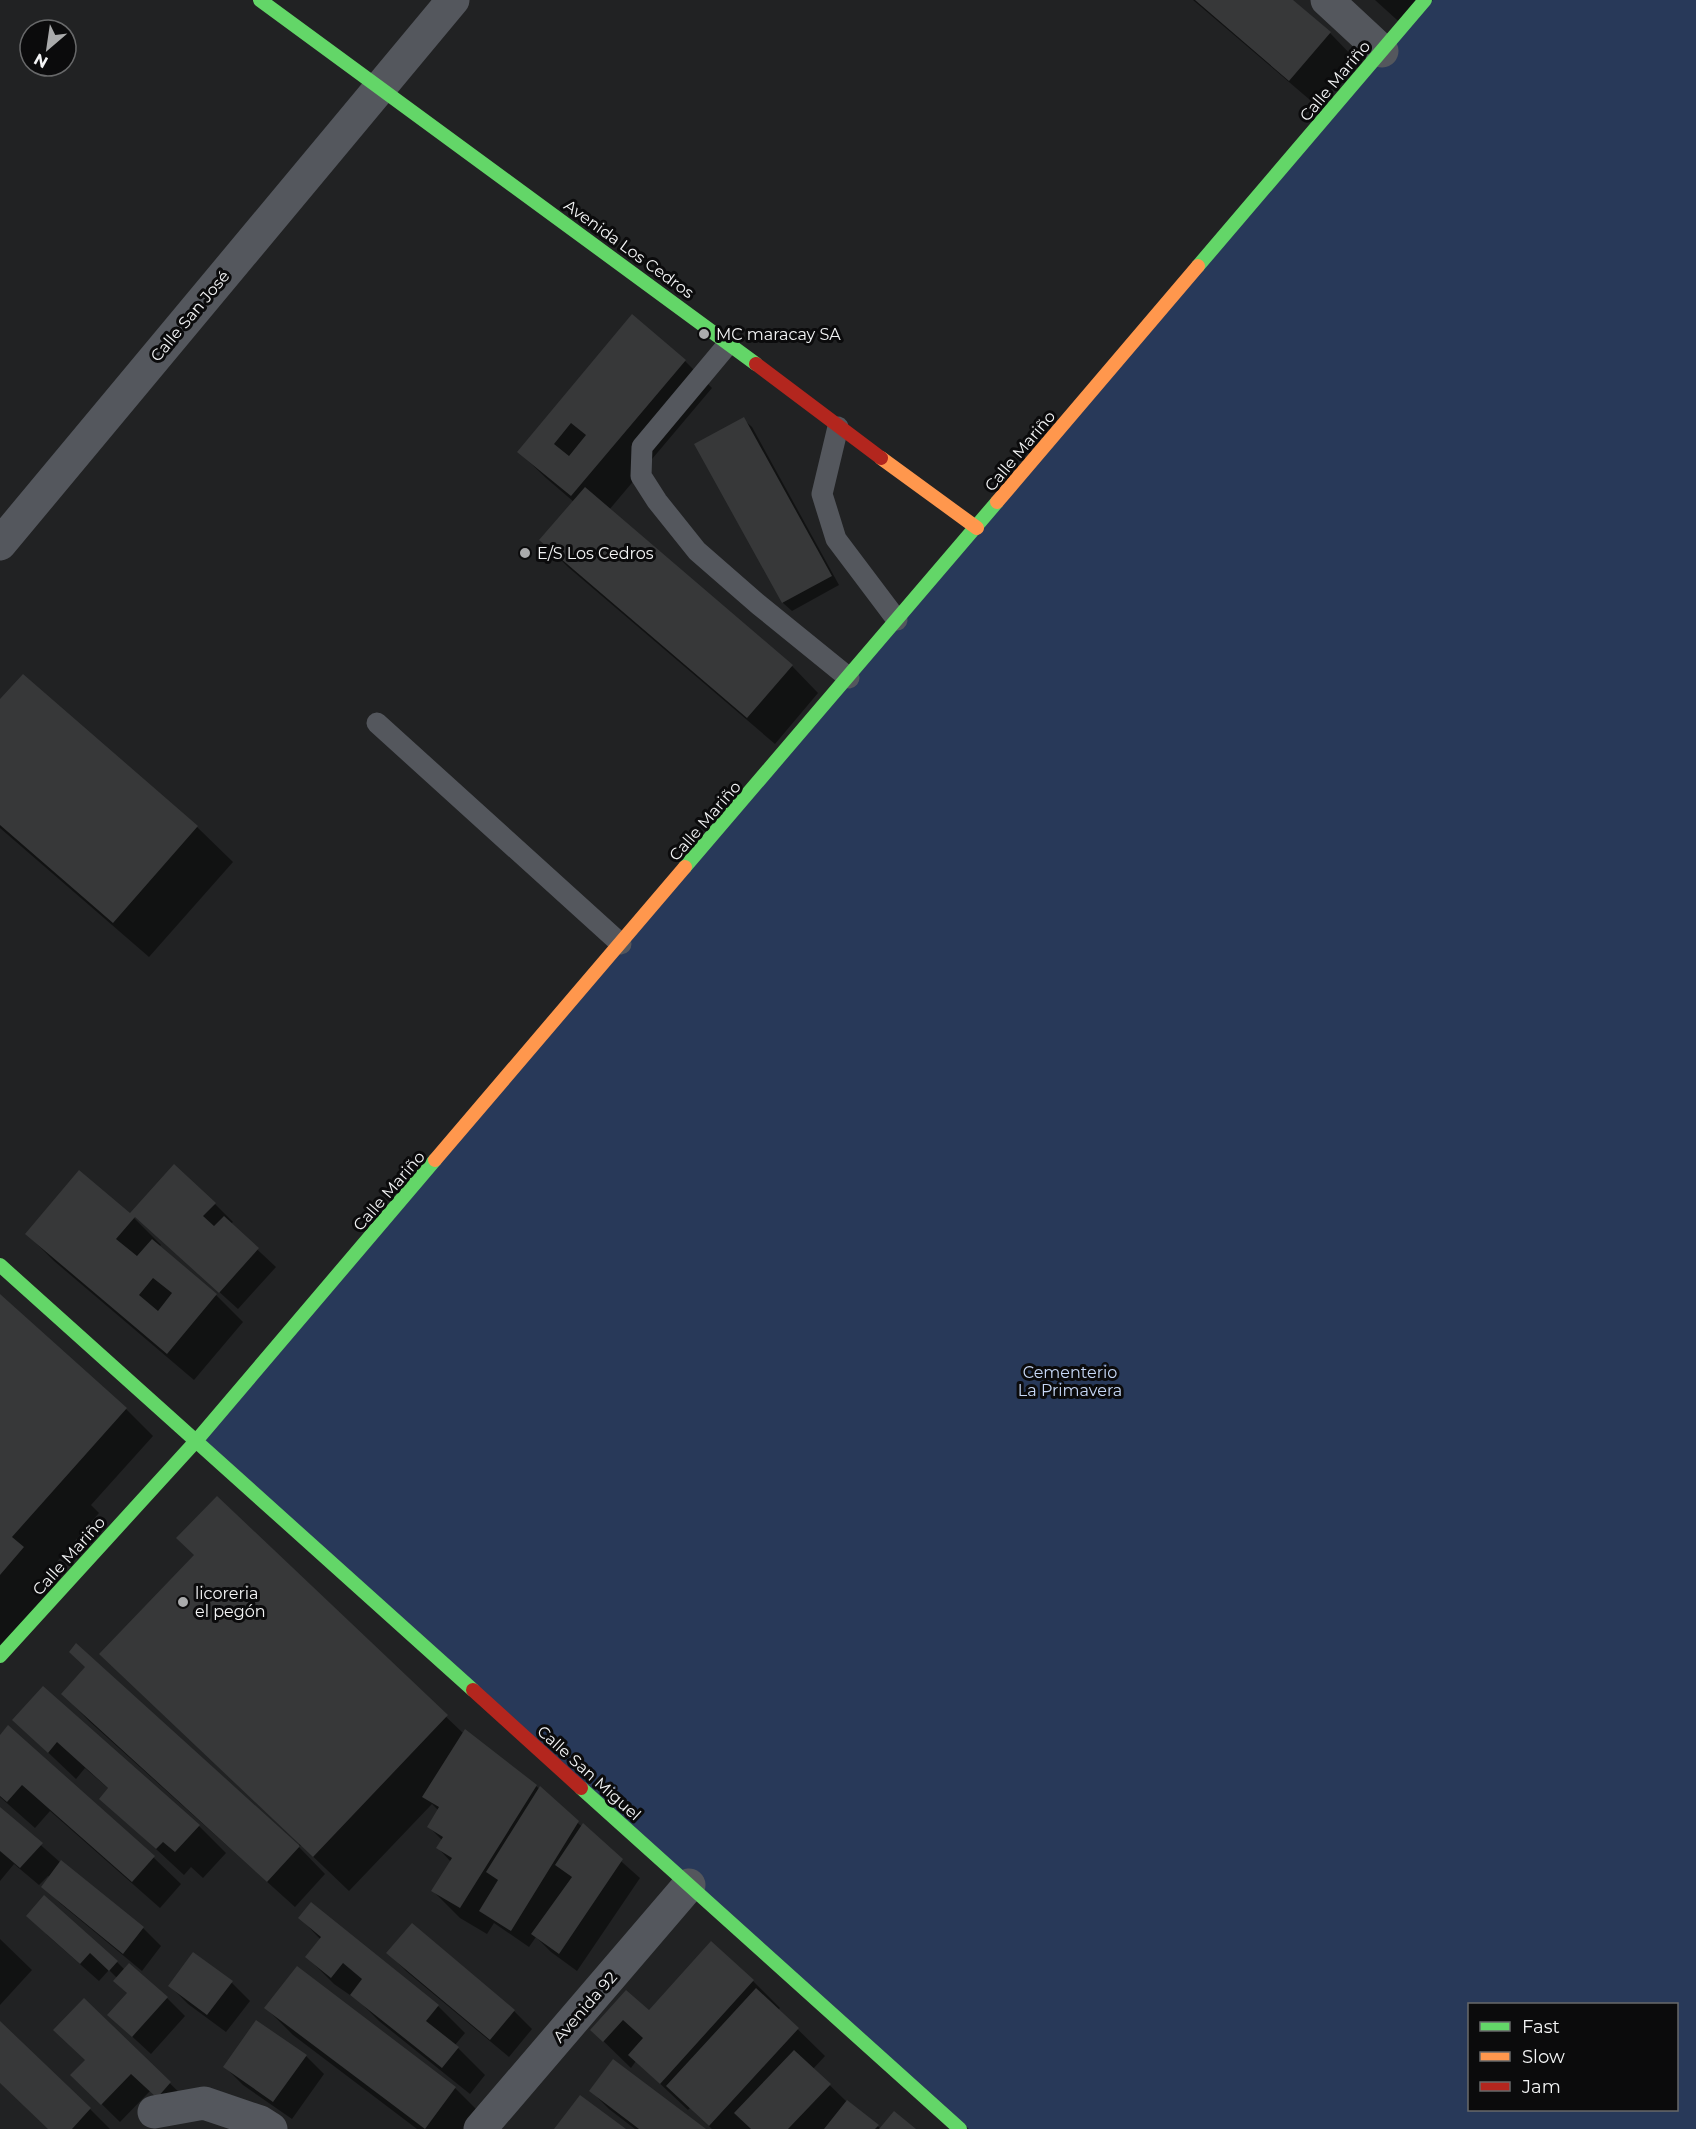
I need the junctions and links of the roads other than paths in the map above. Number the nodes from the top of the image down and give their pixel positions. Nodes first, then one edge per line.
1 (260, 0) edge
2 (453, 0) edge
3 (1327, 0) edge
4 (1425, 0) edge
5 (1382, 51) junction
6 (380, 88) junction
7 (729, 343) junction
8 (838, 427) junction
9 (976, 528) junction
10 (0, 544) edge
11 (897, 620) junction
12 (849, 678) junction
13 (377, 723) dead end
14 (621, 944) junction
15 (0, 1265) edge
16 (196, 1442) junction
17 (0, 1656) edge
18 (689, 1885) junction
19 (154, 2112) dead end
20 (271, 2129) edge
21 (480, 2129) edge
22 (960, 2129) edge

1 - 6 street, Avenida Los Cedros
2 - 6 street, Calle San José
3 - 5 street
4 - 5 street, Calle Mariño
5 - 9 street, Calle Mariño
6 - 7 street, Avenida Los Cedros
6 - 10 street, Calle San José
7 - 8 street, Avenida Los Cedros
7 - 12 lane
8 - 9 street, Avenida Los Cedros
8 - 11 lane
9 - 11 street, Calle Mariño
11 - 12 street, Calle Mariño
12 - 14 street, Calle Mariño
13 - 14 lane
14 - 16 street, Calle Mariño
15 - 16 street, Calle San Miguel
16 - 17 street, Calle Mariño
16 - 18 street, Calle San Miguel
18 - 21 street, Avenida 92
18 - 22 street, Calle San Miguel
19 - 20 street

